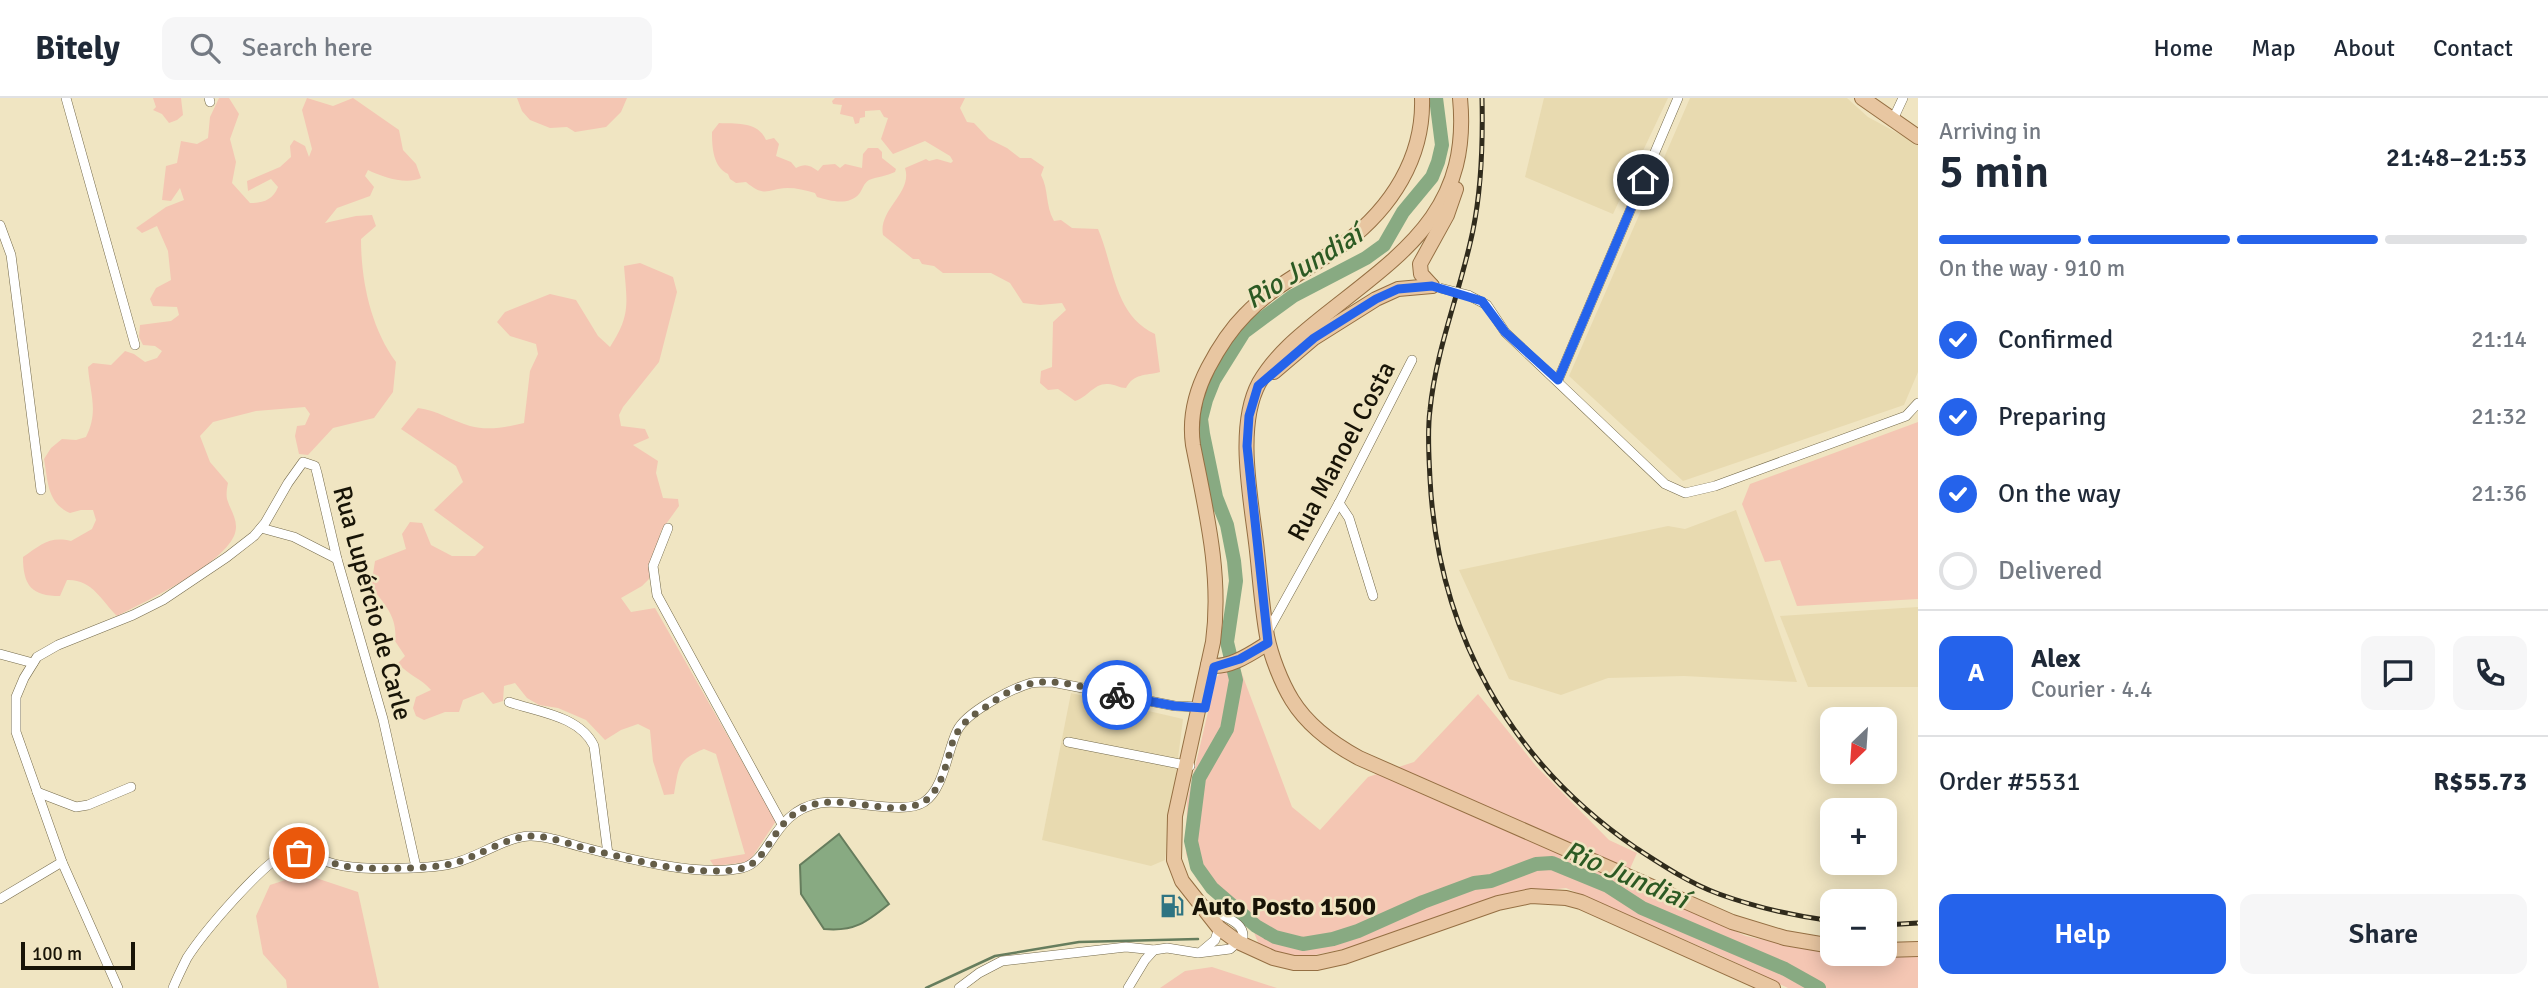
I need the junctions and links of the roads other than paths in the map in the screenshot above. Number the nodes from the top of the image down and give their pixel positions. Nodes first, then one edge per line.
1 (66, 98) edge
2 (1422, 98) edge
3 (1460, 98) edge
4 (1678, 98) edge
5 (1862, 98) edge
6 (1876, 98) edge
7 (1903, 98) edge
8 (1896, 113) junction
9 (1918, 127) edge
10 (1461, 130) junction
11 (1918, 137) edge
12 (0, 225) edge
13 (1436, 287) junction
14 (135, 345) dead end
15 (1412, 360) dead end
16 (1558, 380) junction
17 (1258, 386) junction
18 (1918, 403) edge
19 (41, 490) dead end
20 (1339, 503) junction
21 (261, 528) junction
22 (668, 528) dead end
23 (337, 559) junction
24 (1373, 596) dead end
25 (1267, 639) junction
26 (0, 654) edge
27 (33, 663) junction
28 (1214, 666) junction
29 (509, 702) dead end
30 (1202, 708) junction
31 (1068, 742) dead end
32 (1189, 766) junction
33 (131, 787) dead end
34 (37, 792) junction
35 (782, 824) junction
36 (608, 854) junction
37 (62, 862) junction
38 (416, 867) junction
39 (0, 899) edge
40 (1217, 934) junction
41 (1820, 944) edge
42 (1233, 946) junction
43 (1918, 949) edge
44 (1154, 950) junction
45 (1897, 950) edge
46 (1198, 953) junction
47 (118, 988) edge
48 (173, 988) edge
49 (958, 988) edge
50 (1128, 988) edge
51 (1773, 988) edge

1 - 14 street
2 - 28 main road
3 - 10 main road
4 - 16 street
5 - 11 main road
6 - 8 main road
7 - 8 street
8 - 9 main road
10 - 13 main road
10 - 17 main road
12 - 19 street
13 - 16 street, bridge
13 - 17 main road
15 - 20 street, Rua Manoel Costa
16 - 18 street
17 - 25 main road
20 - 24 street
20 - 25 street, Rua Manoel Costa
21 - 23 street
21 - 23 street, Rua Lupércio de Carle
21 - 27 street, Rua Lupércio de Carle
22 - 35 street
23 - 38 street, Rua Lupércio de Carle
25 - 28 main road
25 - 41 main road
26 - 27 street
27 - 34 street, Rua Lupércio de Carle
28 - 30 main road
29 - 36 street
30 - 32 main road
30 - 35 street
31 - 32 street
32 - 40 main road
32 - 42 street
33 - 34 street
34 - 37 street, Rua Lupércio de Carle
35 - 36 street
36 - 38 street
37 - 39 street
37 - 47 street, Rua Lupércio de Carle
38 - 48 street
40 - 42 main road
40 - 46 street
42 - 46 street
42 - 51 main road
43 - 45 main road
44 - 46 street
44 - 49 street
44 - 50 street

